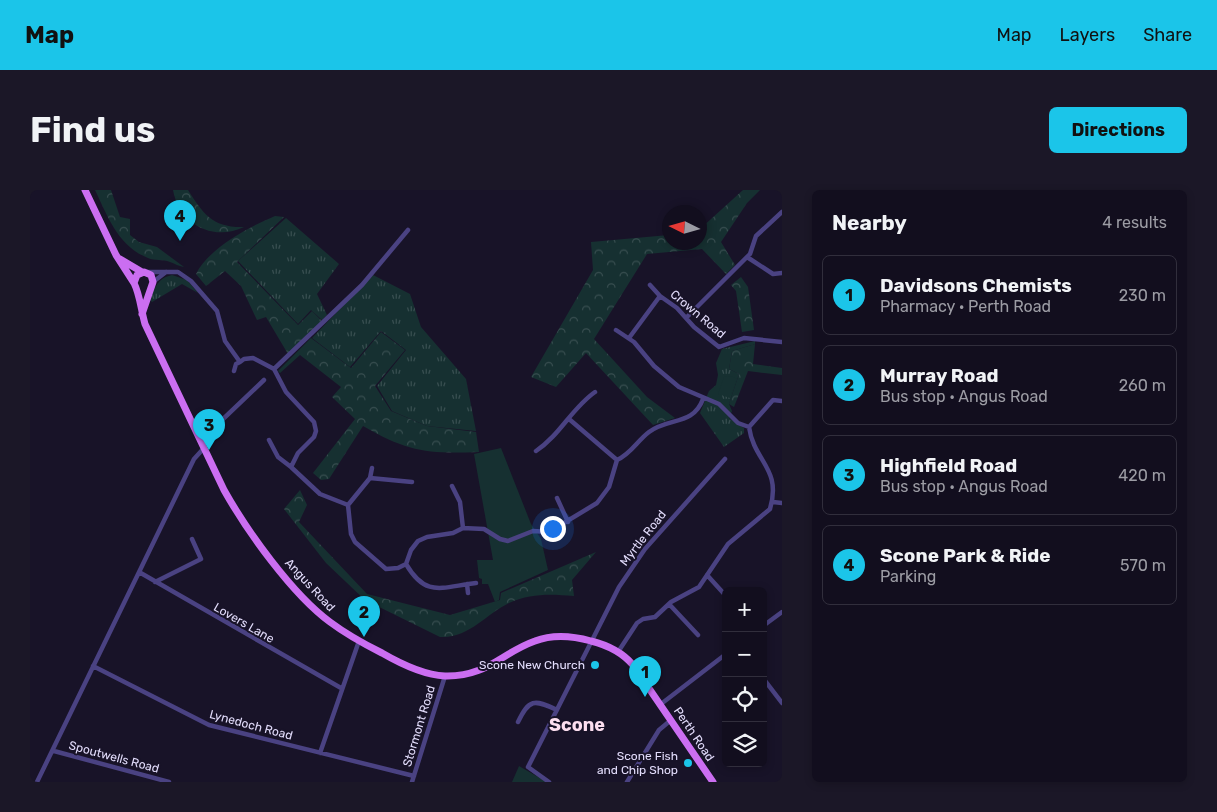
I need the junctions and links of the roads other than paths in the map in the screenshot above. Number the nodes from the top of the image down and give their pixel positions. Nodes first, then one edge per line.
1 (85, 190) edge
2 (782, 212) edge
3 (408, 230) dead end
4 (116, 255) junction
5 (747, 257) junction
6 (167, 271) junction
7 (144, 272) junction
8 (782, 273) edge
9 (152, 285) junction
10 (650, 285) dead end
11 (136, 286) junction
12 (660, 296) junction
13 (142, 314) junction
14 (687, 317) junction
15 (616, 330) dead end
16 (629, 338) junction
17 (782, 342) edge
18 (240, 362) junction
19 (274, 369) junction
20 (234, 371) dead end
21 (264, 380) dead end
22 (595, 392) dead end
23 (704, 399) junction
24 (782, 401) edge
25 (569, 419) junction
26 (749, 427) junction
27 (269, 440) dead end
28 (202, 445) junction
29 (536, 451) dead end
30 (725, 459) dead end
31 (617, 460) junction
32 (291, 467) junction
33 (372, 468) dead end
34 (370, 478) junction
35 (412, 482) dead end
36 (452, 486) dead end
37 (556, 498) dead end
38 (773, 502) junction
39 (782, 503) edge
40 (348, 505) junction
41 (568, 522) junction
42 (463, 528) junction
43 (192, 539) dead end
44 (406, 564) junction
45 (139, 572) junction
46 (707, 575) junction
47 (155, 582) junction
48 (476, 583) dead end
49 (467, 584) junction
50 (722, 592) edge
51 (468, 593) dead end
52 (669, 604) junction
53 (782, 612) edge
54 (767, 623) edge
55 (698, 635) dead end
56 (359, 640) junction
57 (591, 640) junction
58 (618, 652) junction
59 (722, 657) edge
60 (93, 666) junction
61 (445, 676) junction
62 (767, 683) edge
63 (341, 688) junction
64 (782, 703) edge
65 (661, 704) junction
66 (557, 710) junction
67 (671, 720) junction
68 (518, 722) dead end
69 (54, 751) junction
70 (320, 754) junction
71 (414, 776) junction
72 (37, 782) edge
73 (169, 782) edge
74 (412, 782) edge
75 (549, 782) edge
76 (627, 782) edge
77 (713, 782) edge

1 - 4 main road
2 - 5 street
3 - 19 street
4 - 7 main road
4 - 11 main road
5 - 8 street
5 - 14 street
6 - 7 street
6 - 9 street
6 - 18 street
7 - 9 main road
7 - 11 main road
9 - 11 main road
9 - 13 main road
10 - 12 street, Crown Road
11 - 13 main road, Angus Road
12 - 14 street, Crown Road
12 - 16 street, Crown Road
13 - 28 main road, Angus Road
14 - 17 street, Crown Road
15 - 16 street
16 - 23 street
18 - 19 street
18 - 20 street
19 - 32 street
21 - 28 street
22 - 25 street
23 - 26 street
23 - 31 street
24 - 26 street
25 - 29 street
25 - 31 street
26 - 38 street
27 - 32 street
28 - 45 street
28 - 56 main road, Angus Road
30 - 57 street, Myrtle Road
31 - 41 street
32 - 40 street
33 - 34 street
34 - 35 street
34 - 40 street
36 - 42 street
37 - 41 street
38 - 39 street
38 - 46 street
40 - 44 street
41 - 42 street
42 - 44 street
43 - 47 street
44 - 49 street
45 - 47 street, Lovers Lane
45 - 60 street
46 - 50 street
46 - 52 street
47 - 63 street, Lovers Lane
48 - 49 street
49 - 51 street
52 - 55 street
52 - 58 street
53 - 54 street
56 - 61 main road, Angus Road
56 - 63 street
57 - 58 main road, Perth Road
57 - 61 main road, Angus Road
57 - 66 street, Myrtle Road
58 - 65 main road, Perth Road
59 - 65 street
60 - 69 street
60 - 70 street, Lynedoch Road
61 - 71 street, Stormont Road
62 - 64 street
63 - 70 street
65 - 67 main road, Perth Road
66 - 68 street
66 - 75 street, Myrtle Road
67 - 76 street
67 - 77 main road, Perth Road
69 - 72 street
69 - 73 street, Spoutwells Road
70 - 71 street, Lynedoch Road
71 - 74 street, Stormont Road

